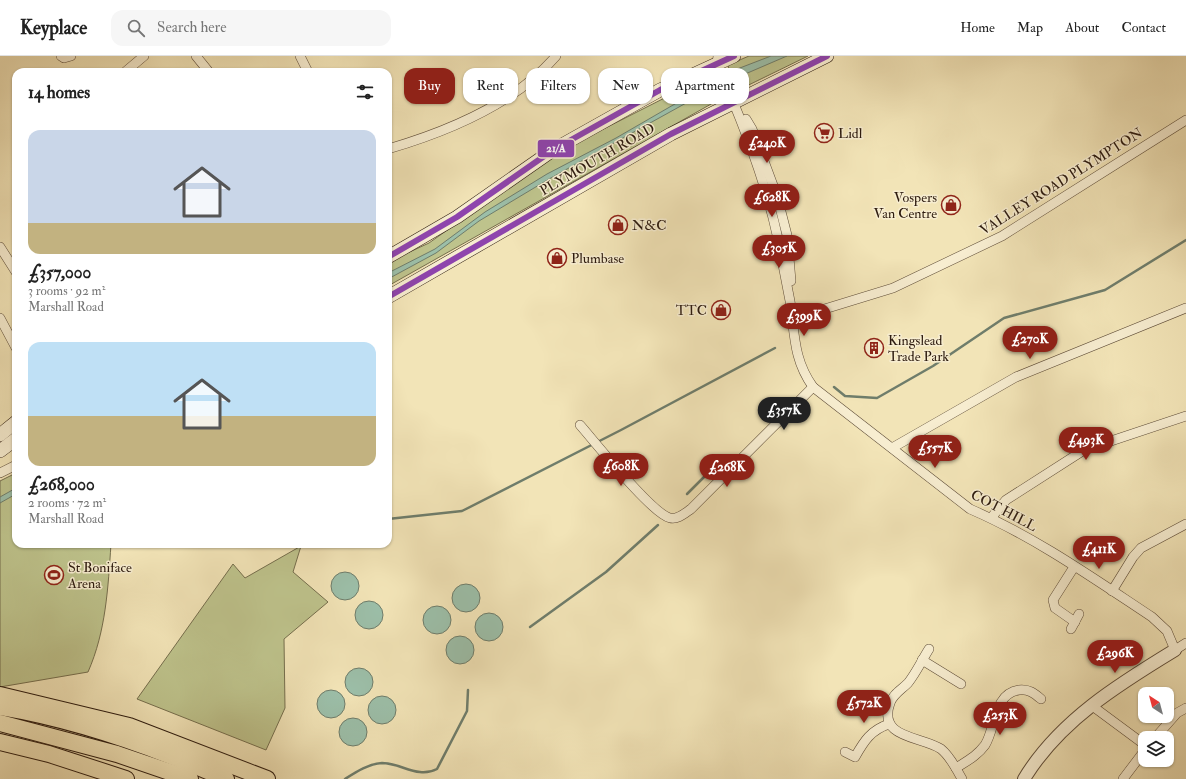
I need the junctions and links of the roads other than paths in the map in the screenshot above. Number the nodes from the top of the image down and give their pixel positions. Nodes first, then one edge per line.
1 (61, 56) edge
2 (71, 56) edge
3 (144, 56) edge
4 (196, 56) edge
5 (300, 56) edge
6 (556, 56) edge
7 (734, 56) edge
8 (827, 56) edge
9 (719, 65) edge
10 (130, 68) edge
11 (206, 68) edge
12 (306, 68) edge
13 (749, 95) edge
14 (730, 104) edge
15 (735, 104) edge
16 (735, 104) edge
17 (1186, 120) edge
18 (392, 148) edge
19 (782, 237) junction
20 (0, 247) edge
21 (392, 255) edge
22 (12, 266) edge
23 (392, 295) edge
24 (1186, 308) edge
25 (0, 318) edge
26 (792, 319) junction
27 (12, 340) edge
28 (813, 387) junction
29 (1186, 416) edge
30 (580, 424) dead end
31 (12, 425) edge
32 (0, 435) edge
33 (12, 442) edge
34 (892, 448) junction
35 (0, 452) edge
36 (12, 467) edge
37 (0, 473) edge
38 (991, 518) junction
39 (1186, 524) edge
40 (1074, 566) junction
41 (1112, 591) junction
42 (1075, 622) dead end
43 (1186, 643) edge
44 (929, 649) dead end
45 (1175, 650) junction
46 (922, 660) junction
47 (961, 684) dead end
48 (0, 695) edge
49 (1041, 698) dead end
50 (1092, 705) junction
51 (0, 706) edge
52 (1186, 708) edge
53 (0, 723) edge
54 (889, 724) junction
55 (1161, 731) edge
56 (1138, 740) edge
57 (0, 742) edge
58 (845, 752) dead end
59 (1138, 759) edge
60 (956, 768) junction
61 (126, 779) edge
62 (190, 779) edge
63 (226, 779) edge
64 (267, 779) edge
65 (962, 779) edge
66 (1024, 779) edge
67 (1123, 779) edge

1 - 2 street
3 - 10 street
4 - 11 street
5 - 12 street
6 - 18 street
7 - 9 main road, PLYMOUTH ROAD
8 - 13 main road, PLYMOUTH ROAD
9 - 21 main road, PLYMOUTH ROAD
14 - 23 main road, PLYMOUTH ROAD
15 - 19 street, COT HILL
16 - 19 street, COT HILL
17 - 26 street, VALLEY ROAD PLYMPTON
19 - 26 street, COT HILL
20 - 22 street
24 - 34 street
25 - 27 street
26 - 28 street, COT HILL
28 - 30 street
28 - 34 street, COT HILL
29 - 38 street
31 - 32 main road
33 - 35 main road
34 - 38 street, COT HILL
36 - 37 street
38 - 40 street, COT HILL
39 - 41 street
40 - 41 street, COT HILL
40 - 42 street
41 - 45 street, COT HILL
43 - 45 street
44 - 46 street
45 - 50 street
46 - 47 street
46 - 54 street
48 - 64 highway
49 - 60 street
50 - 56 street
50 - 66 street
51 - 63 highway
52 - 55 street
53 - 62 highway
54 - 58 street
54 - 60 street
57 - 61 highway
59 - 67 street
60 - 65 street

